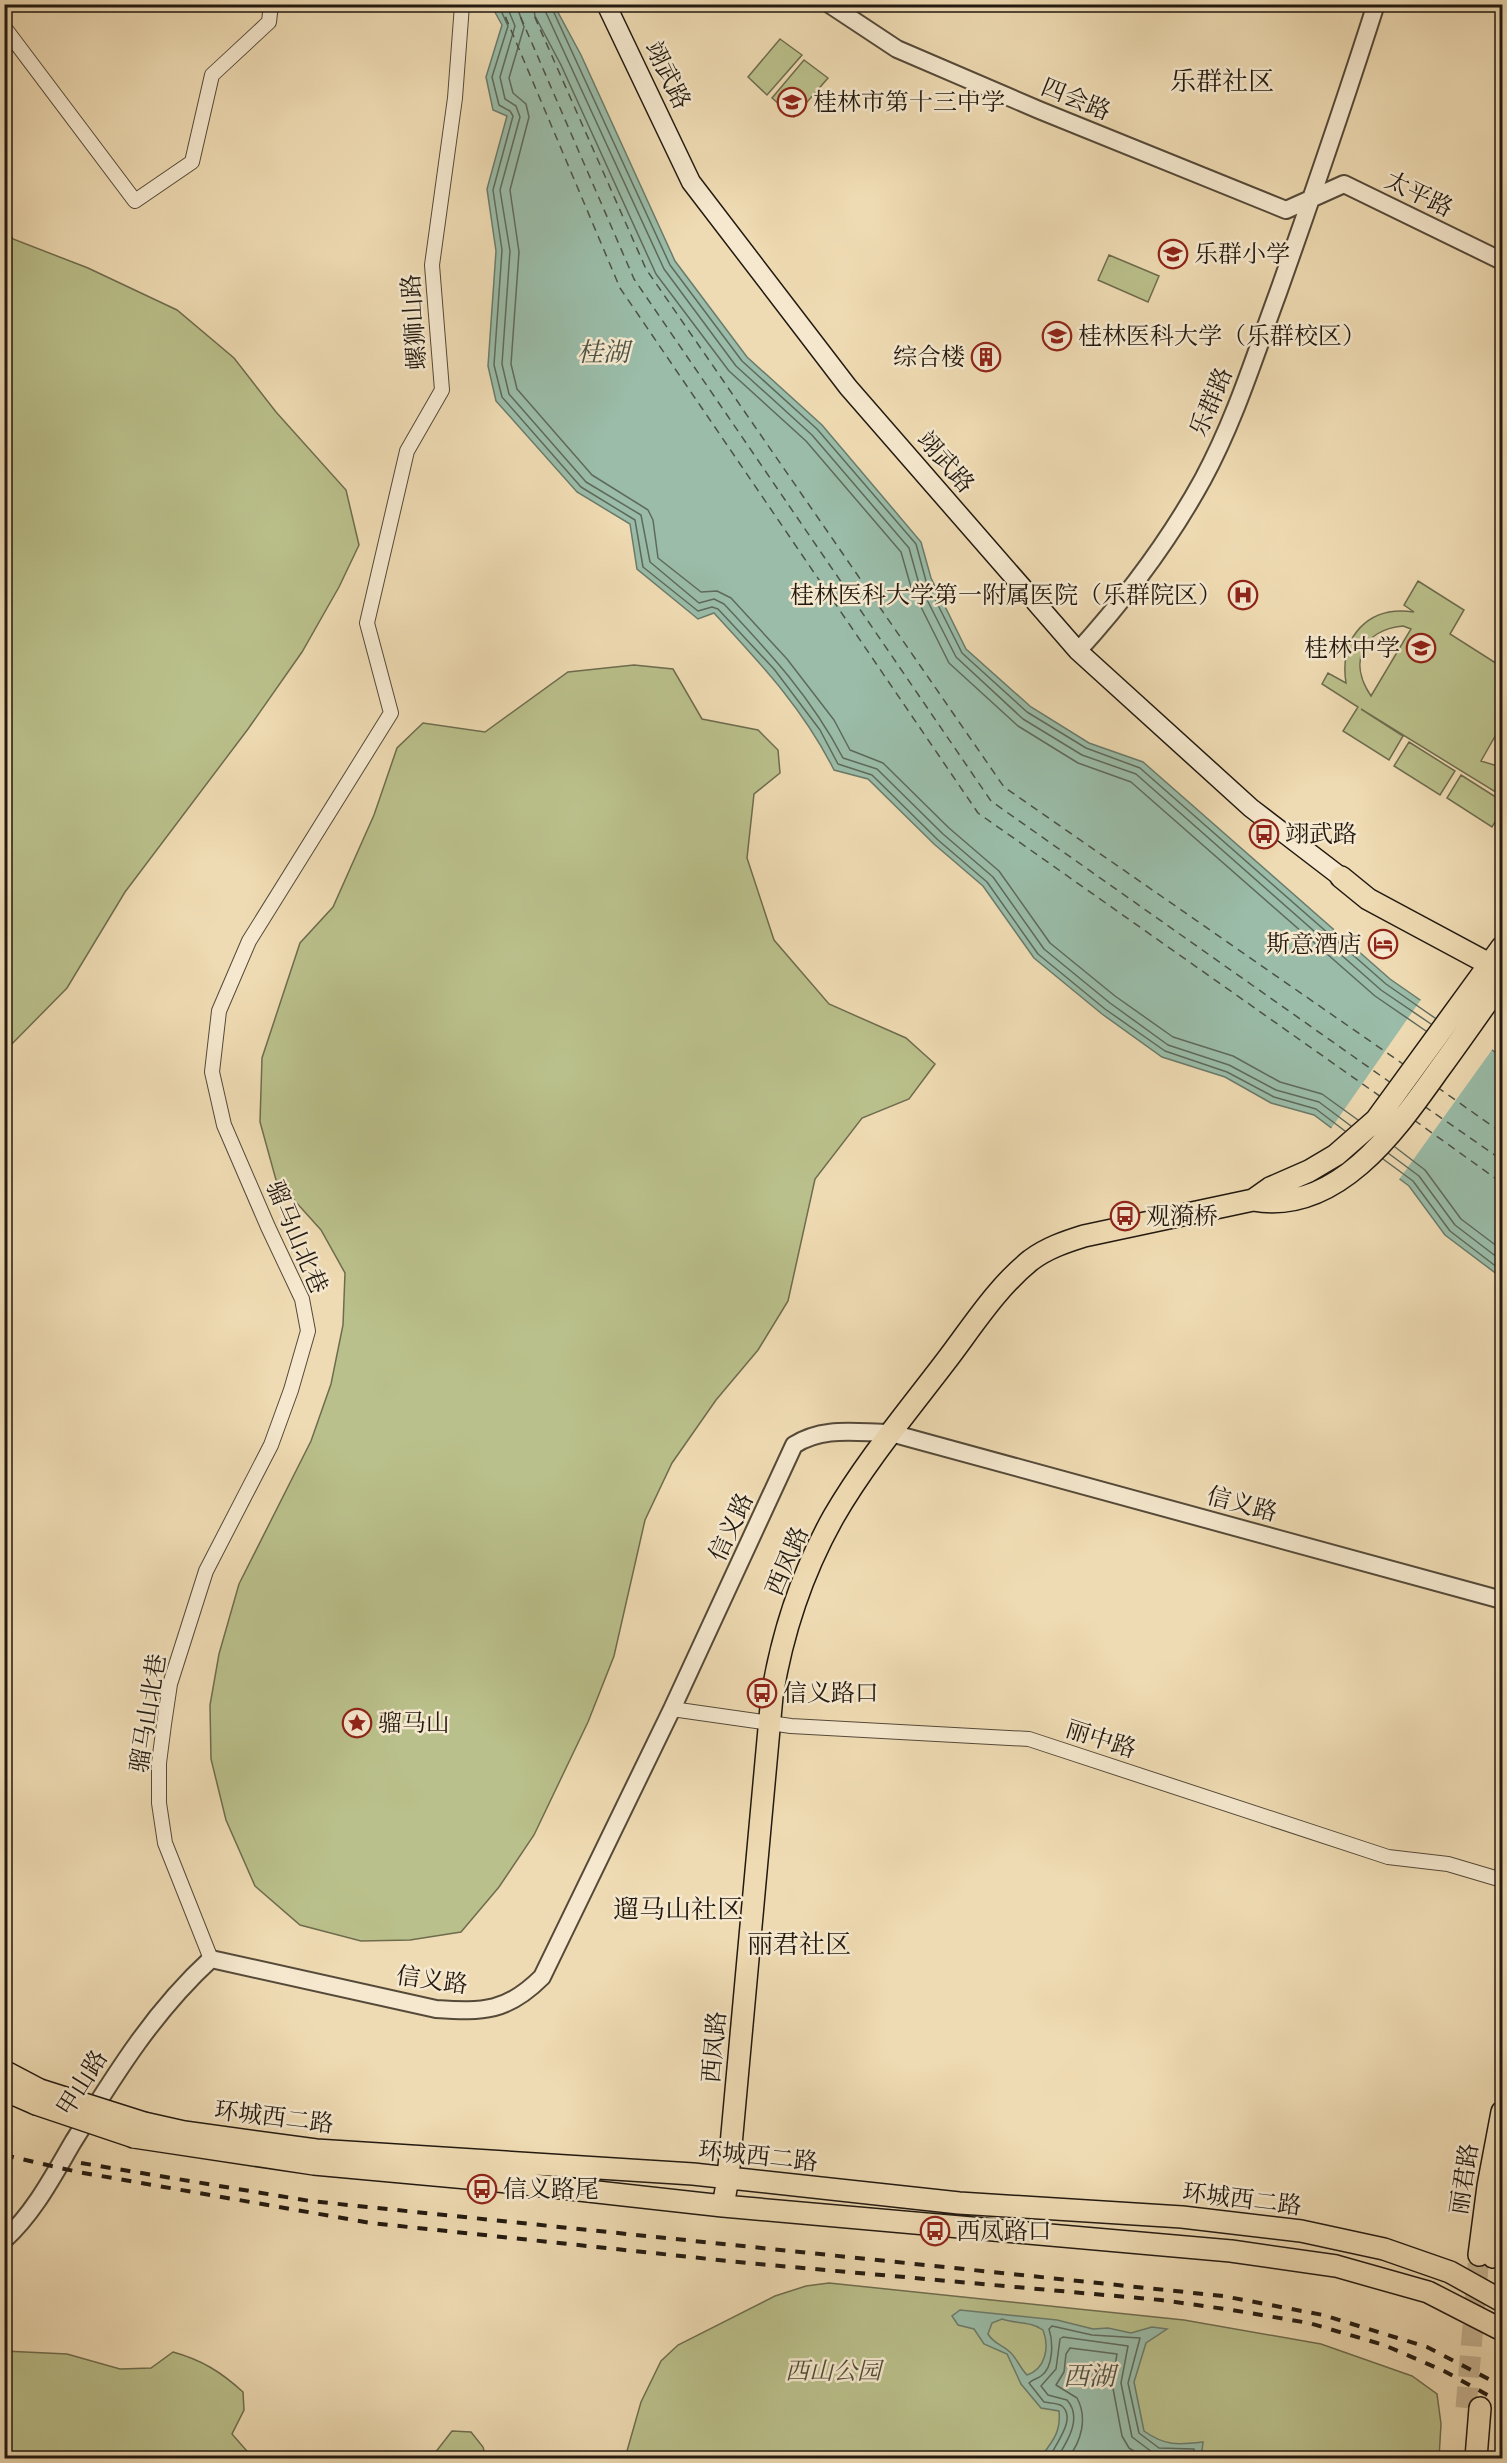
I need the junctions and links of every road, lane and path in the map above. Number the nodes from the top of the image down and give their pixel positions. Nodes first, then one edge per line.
1 (271, 4) edge
2 (606, 4) edge
3 (830, 4) edge
4 (1376, 4) edge
5 (462, 5) edge
6 (4, 27) edge
7 (1313, 197) junction
8 (1503, 261) edge
9 (367, 623) joint
10 (1078, 651) junction
11 (1341, 877) joint
12 (1500, 963) edge
13 (891, 1433) junction
14 (1503, 1600) edge
15 (672, 1709) junction
16 (770, 1724) junction
17 (1503, 1880) edge
18 (211, 1959) junction
19 (4, 2071) edge
20 (4, 2090) edge
21 (38, 2097) junction
22 (1503, 2112) edge
23 (139, 2130) junction
24 (728, 2178) junction
25 (1503, 2190) edge
26 (723, 2206) junction
27 (4, 2240) edge
28 (1503, 2301) edge
29 (1503, 2330) edge
30 (1462, 2458) edge
31 (1476, 2458) edge

1 - 6 street
2 - 10 main road, 翊武路
3 - 7 street, 四会路
4 - 7 street, 乐群路
5 - 9 street, 螺狮山路
7 - 8 street, 太平路
7 - 10 street, 乐群路
9 - 18 street, 骝马山北巷
10 - 11 main road, 翊武路
11 - 12 main road, 翊武路
12 - 13 main road, 西凤路
13 - 14 street, 信义路
13 - 15 street, 信义路
13 - 16 main road, 西凤路
15 - 16 street, 丽中路
15 - 18 street, 信义路
16 - 17 street, 丽中路
16 - 24 main road, 西凤路
18 - 27 street, 甲山路
19 - 21 main road, 环城西二路
20 - 21 main road, 环城西二路
21 - 23 main road, 环城西二路, bridge
22 - 25 main road, 丽君路
23 - 24 main road, 环城西二路
23 - 26 main road, 环城西二路
24 - 26 main road, 西凤路
24 - 28 main road, 环城西二路
26 - 29 main road, 环城西二路
30 - 31 main road

